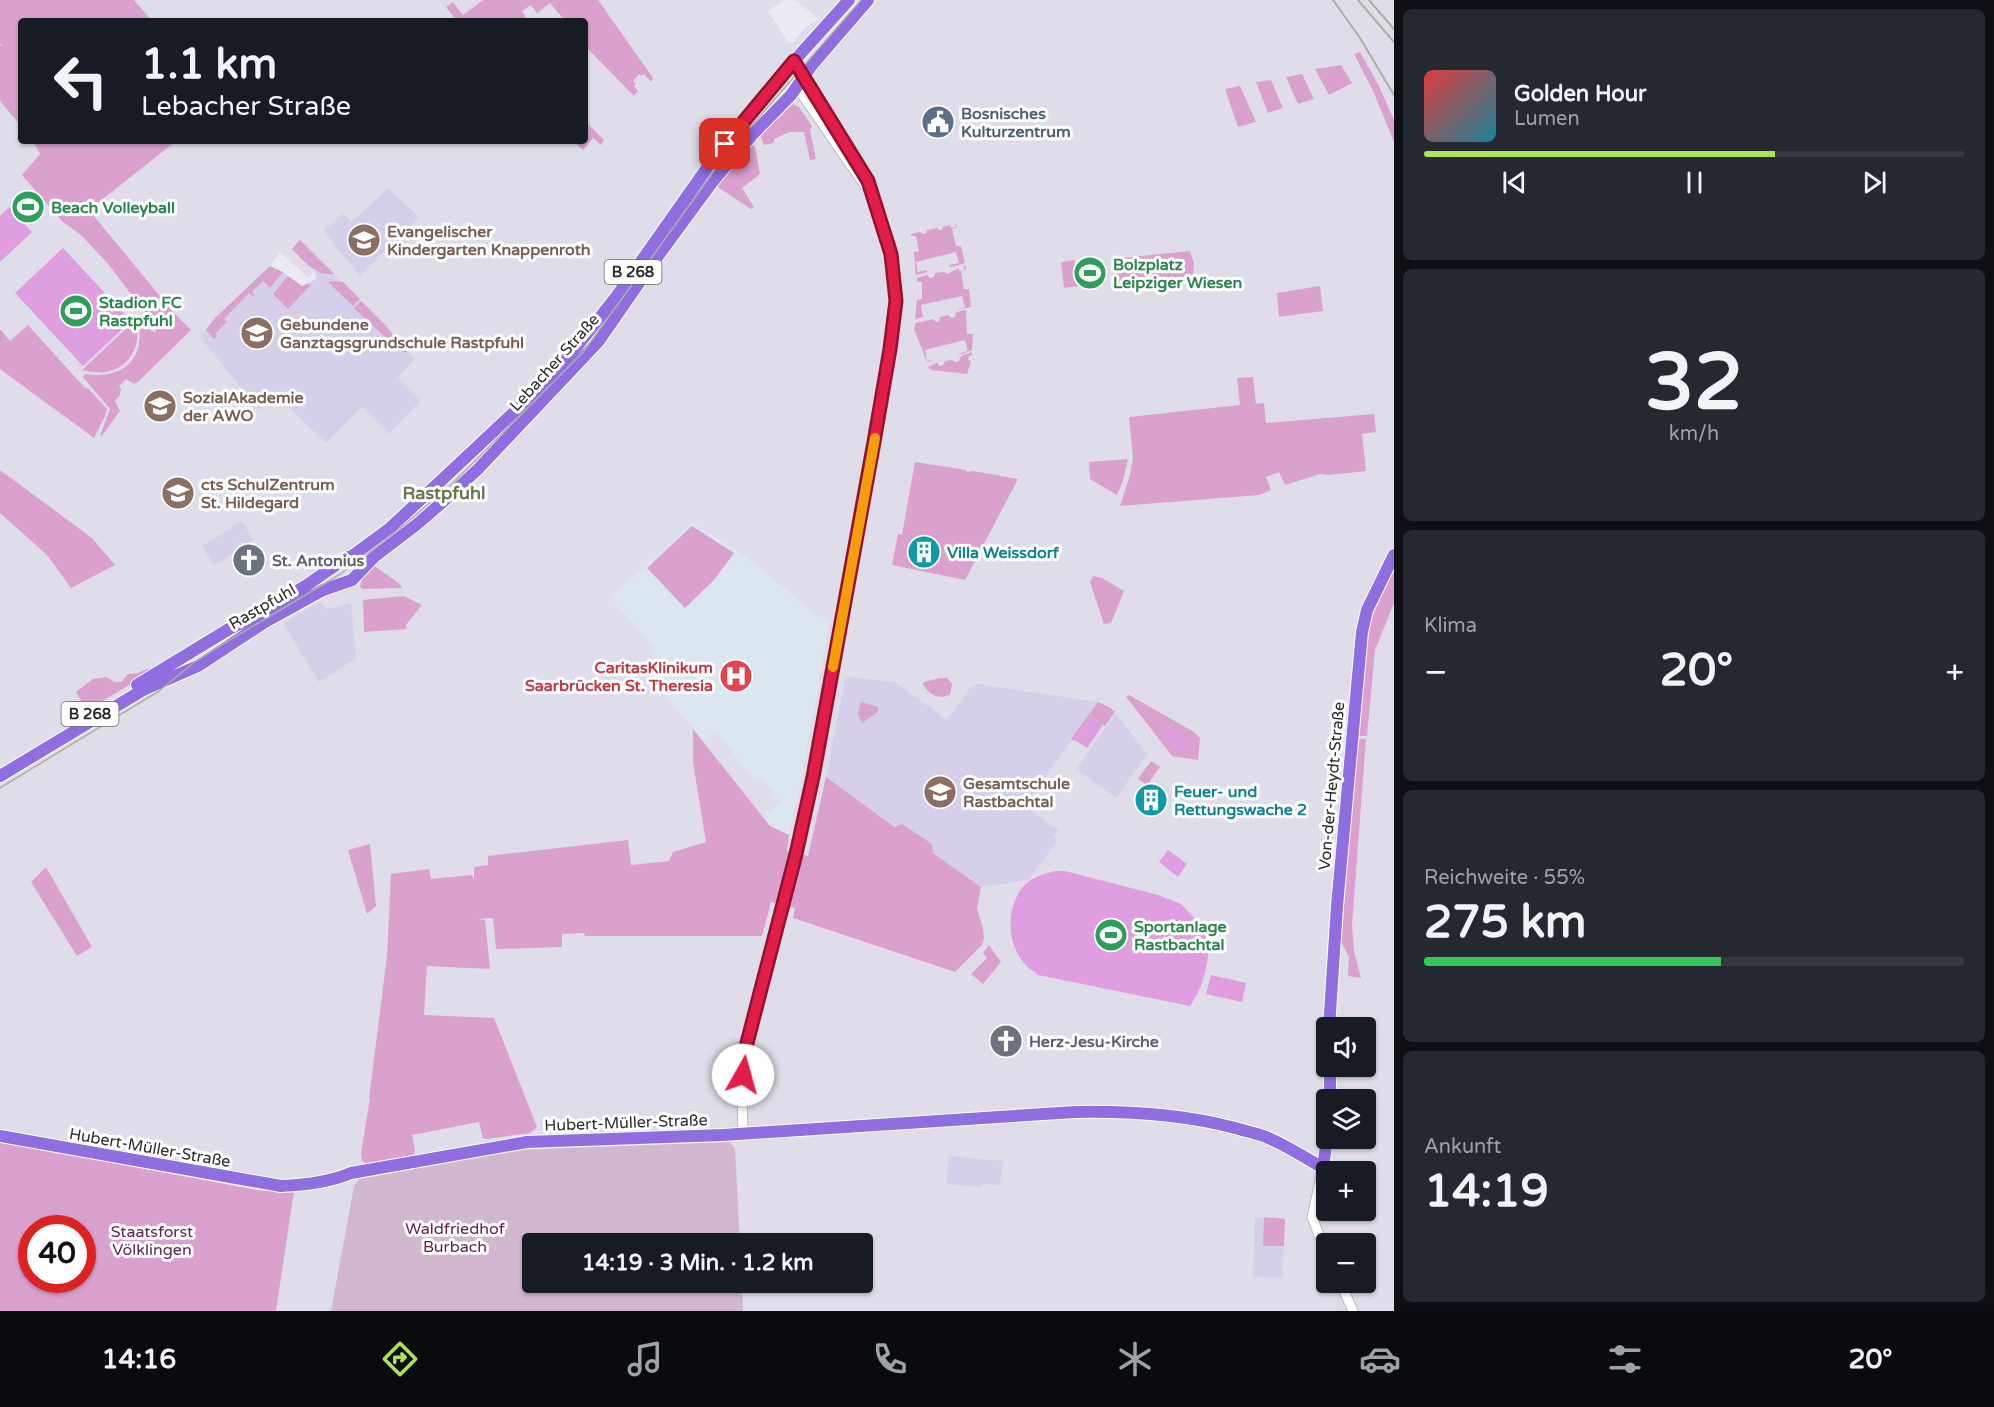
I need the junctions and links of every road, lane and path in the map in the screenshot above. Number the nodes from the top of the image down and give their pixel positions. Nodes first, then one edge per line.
1 (849, 0) edge
2 (868, 0) edge
3 (837, 13) junction
4 (853, 18) junction
5 (791, 65) junction
6 (800, 82) junction
7 (715, 156) junction
8 (713, 181) junction
9 (499, 425) joint
10 (509, 435) joint
11 (1394, 555) edge
12 (352, 556) junction
13 (345, 582) junction
14 (222, 642) junction
15 (181, 660) junction
16 (161, 682) junction
17 (0, 768) edge
18 (0, 777) edge
19 (1330, 1017) edge
20 (743, 1134) junction
21 (0, 1136) edge
22 (1316, 1164) edge
23 (1316, 1199) edge
24 (1318, 1233) edge
25 (1345, 1293) edge
26 (1353, 1311) edge

1 - 3 main road, Lebacher Straße / B 268
2 - 4 main road, Lebacher Straße / B 268
3 - 4 main road
3 - 5 main road, Lebacher Straße / B 268
4 - 6 main road, Lebacher Straße / B 268
5 - 6 street
5 - 7 main road, Lebacher Straße / B 268
6 - 8 main road, Lebacher Straße / B 268
6 - 20 street
7 - 8 main road, B 268
7 - 9 main road, Lebacher Straße / B 268
8 - 10 main road, Lebacher Straße / B 268
9 - 12 main road, Rastpfuhl / B 268
10 - 13 main road, Rastpfuhl / B 268
11 - 19 main road, Von-der-Heydt-Straße
12 - 13 main road
12 - 14 main road, Rastpfuhl / B 268
13 - 14 main road, Rastpfuhl / B 268
14 - 15 main road, B 268
14 - 16 main road, B 268
15 - 16 main road, B 268
15 - 17 main road, B 268
16 - 18 main road, B 268
20 - 21 main road, Hubert-Müller-Straße
20 - 22 main road, Hubert-Müller-Straße
23 - 24 street
25 - 26 street

